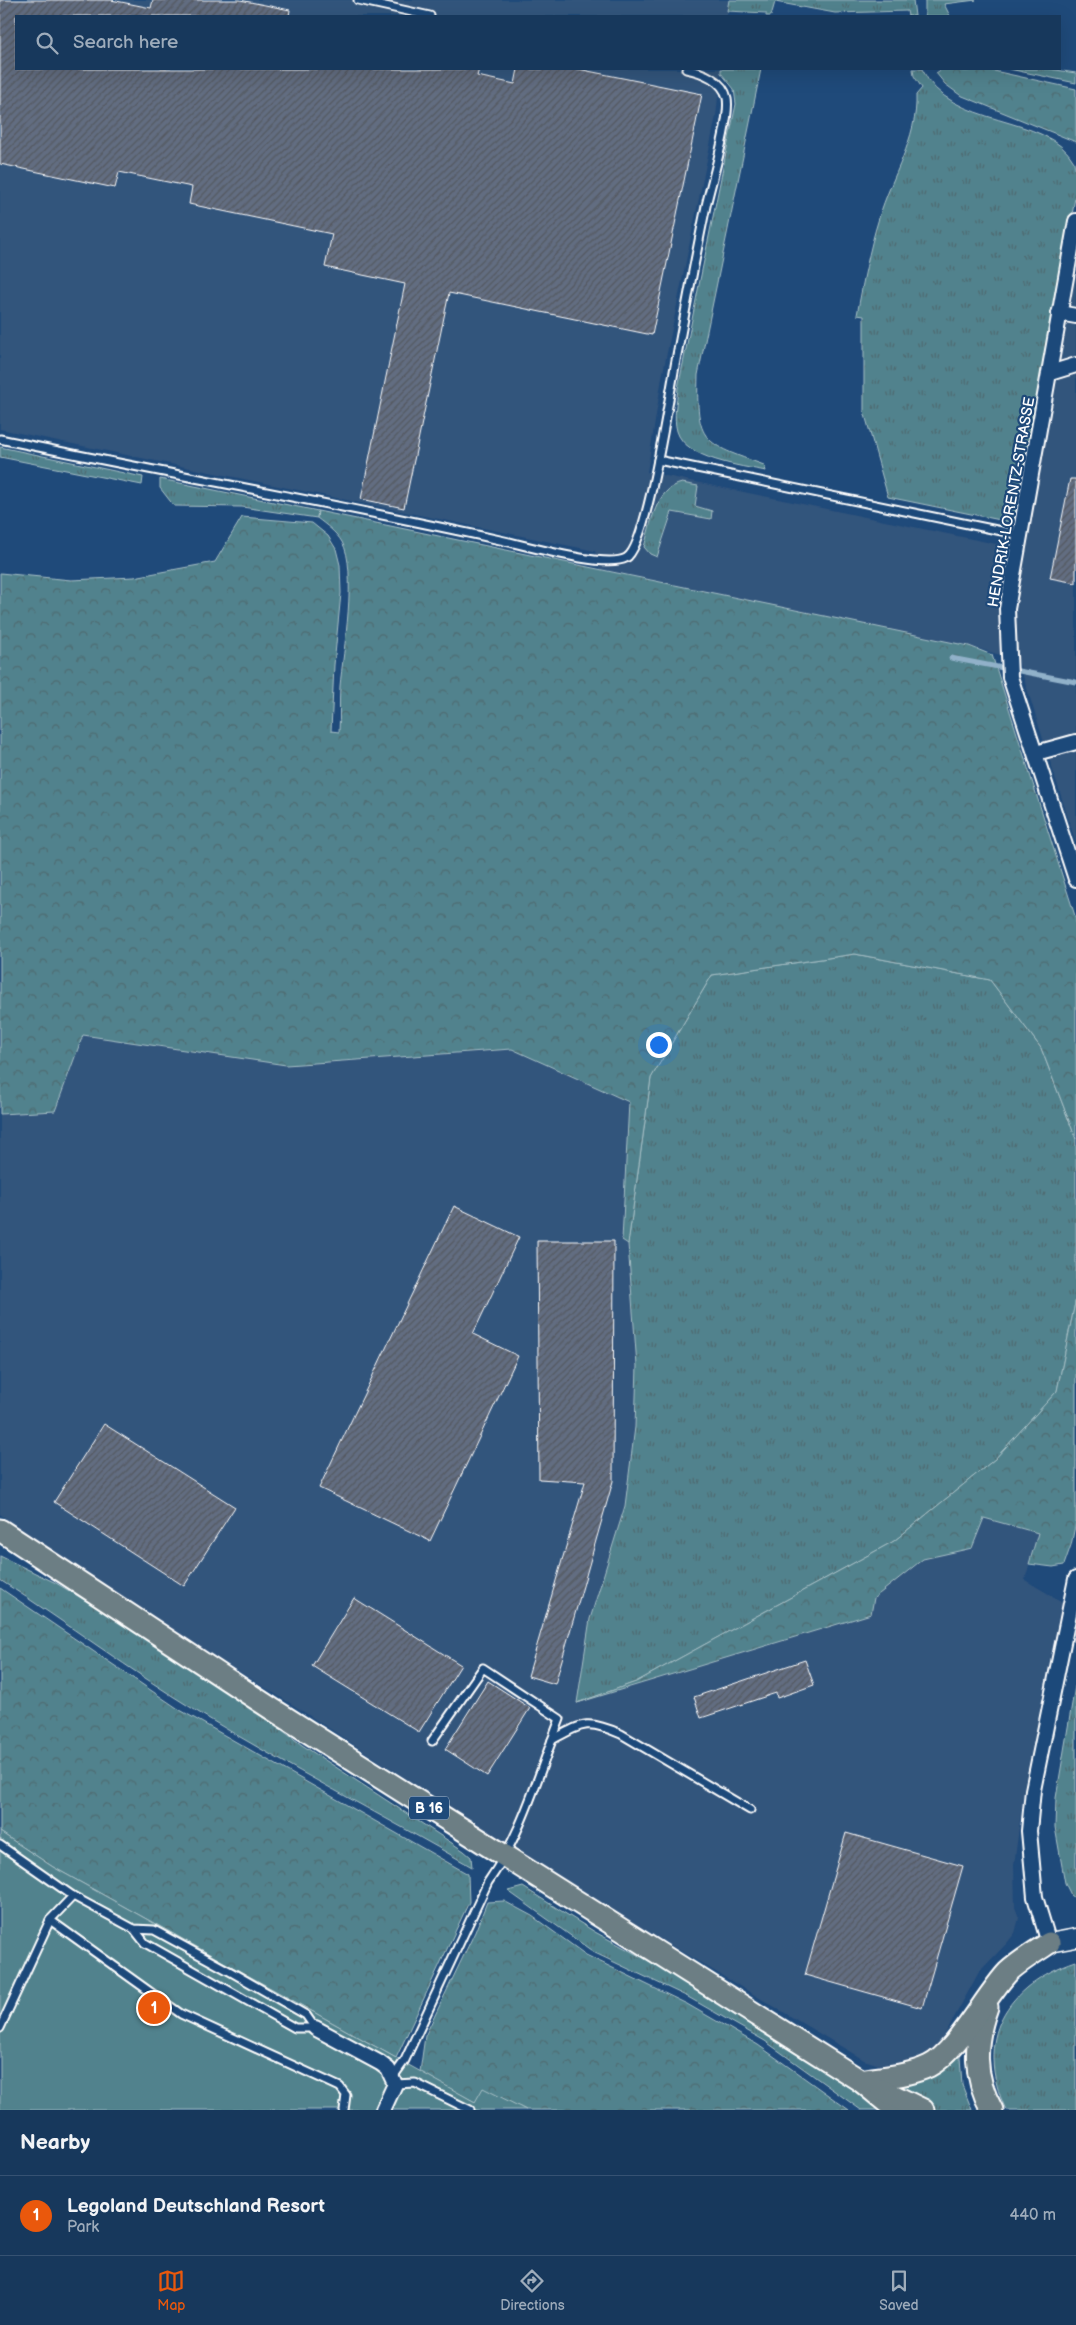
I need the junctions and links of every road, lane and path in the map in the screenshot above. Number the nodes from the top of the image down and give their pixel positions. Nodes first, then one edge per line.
1 (358, 0) edge
2 (426, 15) edge
3 (689, 70) edge
4 (1076, 221) edge
5 (1060, 313) junction
6 (1076, 316) edge
7 (1076, 364) edge
8 (1050, 373) junction
9 (0, 439) edge
10 (658, 460) junction
11 (1022, 535) junction
12 (1076, 742) edge
13 (1036, 753) junction
14 (1076, 879) edge
15 (0, 1530) edge
16 (1076, 1579) edge
17 (552, 1740) junction
18 (432, 1741) dead end
19 (750, 1810) dead end
20 (0, 1845) edge
21 (506, 1857) junction
22 (73, 1896) junction
23 (50, 1920) junction
24 (134, 1929) junction
25 (1076, 1938) edge
26 (1049, 1943) junction
27 (991, 1995) junction
28 (0, 2028) edge
29 (316, 2028) junction
30 (394, 2081) junction
31 (861, 2081) junction
32 (344, 2110) edge
33 (383, 2110) edge
34 (470, 2110) edge
35 (896, 2110) edge
36 (923, 2110) edge
37 (992, 2110) edge

1 - 2 lane
3 - 10 lane
4 - 5 street, HENDRIK-LORENTZ-STRASSE
5 - 6 street
5 - 8 street, HENDRIK-LORENTZ-STRASSE
7 - 8 street
8 - 11 street, HENDRIK-LORENTZ-STRASSE
9 - 10 lane
10 - 11 lane
11 - 13 street, HENDRIK-LORENTZ-STRASSE
12 - 13 street
13 - 14 street, HENDRIK-LORENTZ-STRASSE
15 - 21 main road, B 16
16 - 26 street
17 - 18 lane
17 - 19 lane
17 - 21 lane
20 - 22 lane
21 - 30 lane
21 - 31 main road, B 16
22 - 23 lane
22 - 24 lane
23 - 28 lane
23 - 32 lane
24 - 29 lane
24 - 29 lane
25 - 26 street
26 - 27 main road
27 - 31 main road
27 - 37 main road
29 - 30 street
30 - 33 street
30 - 34 lane
31 - 35 main road, B 16
31 - 36 main road, B 16

